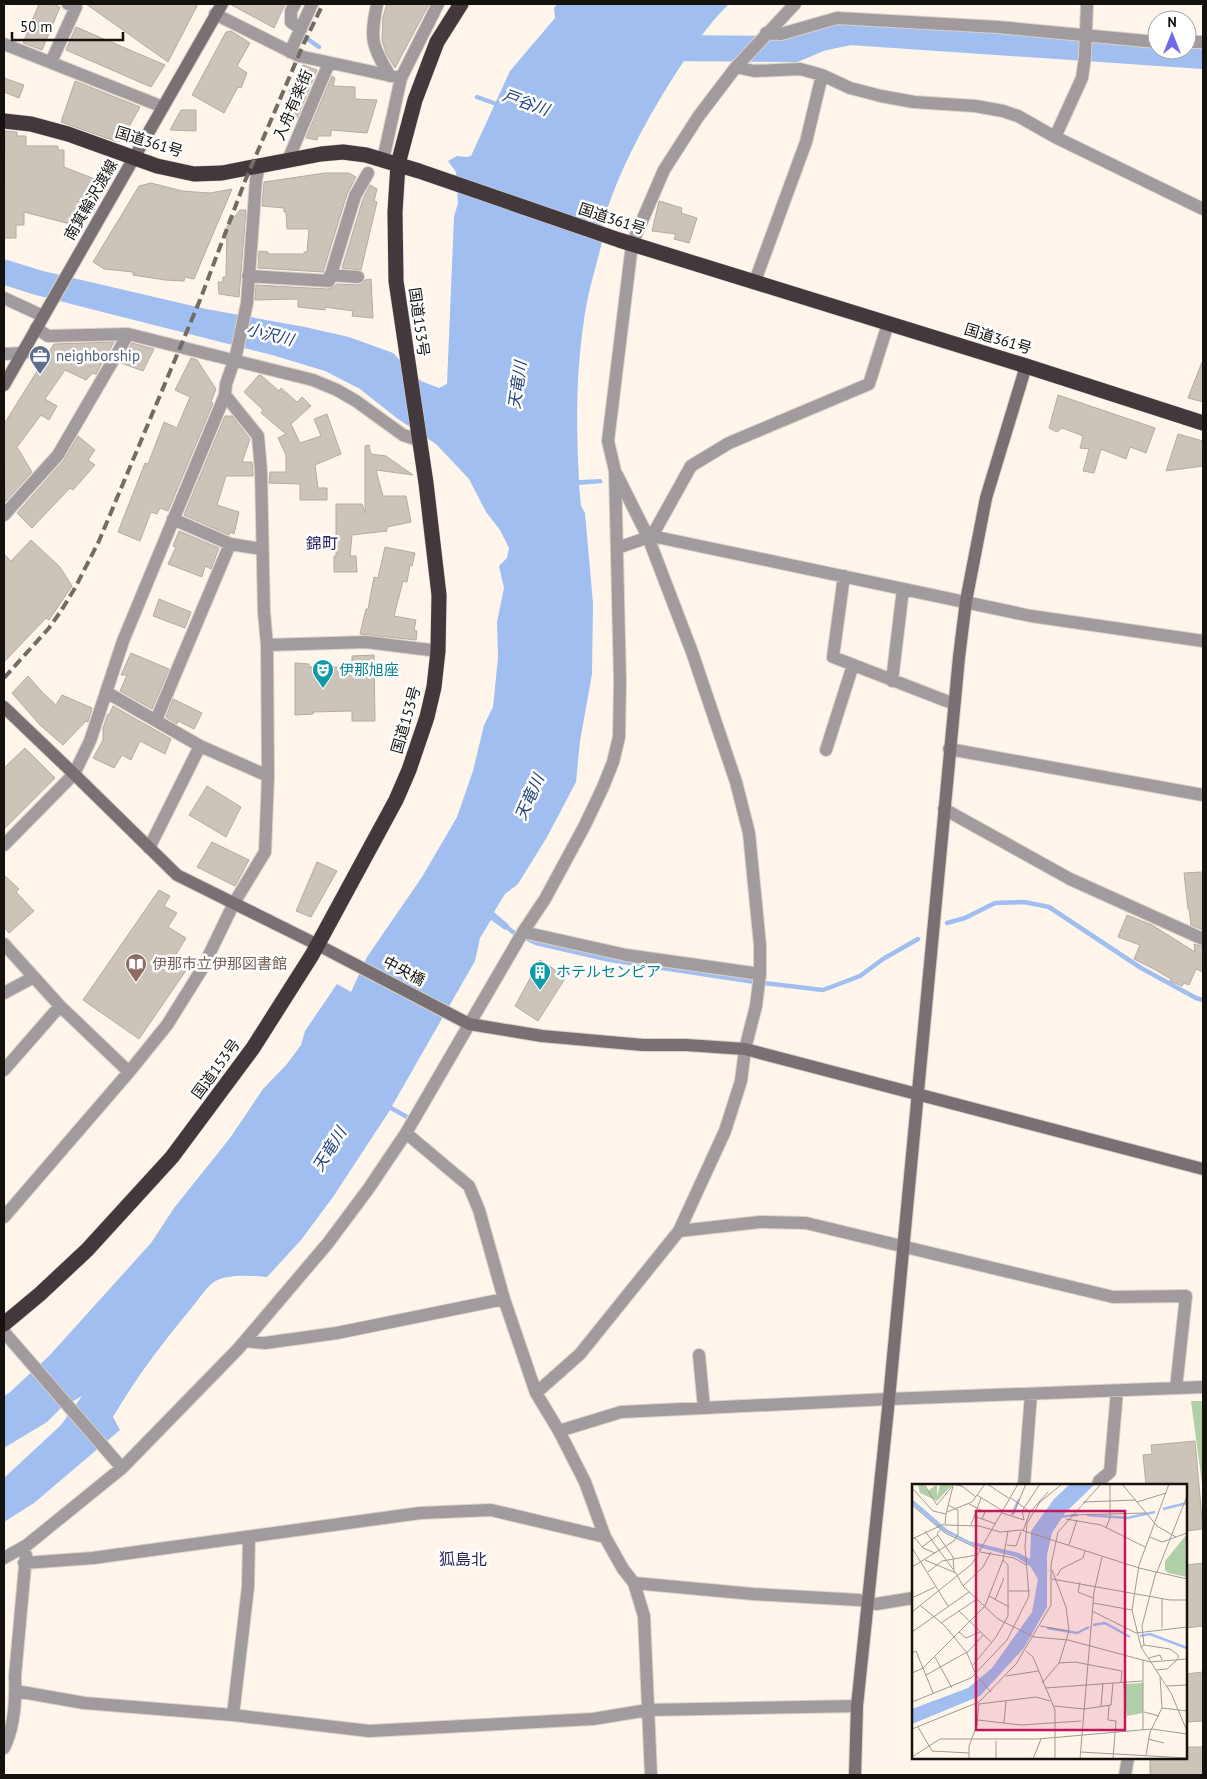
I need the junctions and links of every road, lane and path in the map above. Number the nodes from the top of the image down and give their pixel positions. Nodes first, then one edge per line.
1 (68, 4) edge
2 (295, 4) edge
3 (312, 4) edge
4 (377, 4) edge
5 (437, 4) edge
6 (461, 4) edge
7 (794, 4) edge
8 (1086, 4) edge
9 (218, 9) edge
10 (300, 31) junction
11 (766, 33) junction
12 (1086, 36) junction
13 (1147, 41) edge
14 (4, 44) edge
15 (290, 52) junction
16 (51, 62) junction
17 (329, 63) junction
18 (736, 67) junction
19 (822, 74) junction
20 (395, 77) junction
21 (163, 107) junction
22 (4, 121) edge
23 (1055, 137) junction
24 (134, 157) junction
25 (288, 160) junction
26 (383, 160) junction
27 (398, 164) junction
28 (259, 165) junction
29 (368, 173) dead end
30 (1203, 210) edge
31 (626, 242) junction
32 (248, 276) junction
33 (330, 276) junction
34 (358, 278) dead end
35 (755, 281) junction
36 (4, 298) edge
37 (46, 311) junction
38 (888, 324) junction
39 (36, 328) junction
40 (128, 334) junction
41 (24, 353) junction
42 (4, 354) edge
43 (235, 358) junction
44 (1026, 366) junction
45 (4, 385) edge
46 (225, 396) junction
47 (1203, 423) edge
48 (418, 433) junction
49 (615, 471) junction
50 (4, 515) edge
51 (173, 519) junction
52 (650, 536) junction
53 (230, 544) junction
54 (617, 548) junction
55 (262, 549) junction
56 (844, 576) junction
57 (903, 588) junction
58 (966, 601) junction
59 (1203, 641) edge
60 (267, 645) junction
61 (438, 651) junction
62 (853, 666) junction
63 (892, 681) junction
64 (106, 692) junction
65 (954, 704) junction
66 (5, 710) edge
67 (156, 720) junction
68 (200, 746) junction
69 (949, 749) junction
70 (826, 750) dead end
71 (74, 774) junction
72 (268, 776) junction
73 (1203, 795) edge
74 (944, 809) junction
75 (4, 845) edge
76 (149, 848) junction
77 (234, 903) junction
78 (523, 932) junction
79 (1203, 939) edge
80 (4, 944) edge
81 (323, 948) junction
82 (760, 974) junction
83 (34, 977) junction
84 (4, 993) edge
85 (60, 1006) junction
86 (467, 1023) junction
87 (745, 1049) junction
88 (4, 1070) edge
89 (129, 1072) junction
90 (917, 1094) junction
91 (406, 1133) junction
92 (1203, 1170) edge
93 (4, 1217) edge
94 (679, 1231) junction
95 (903, 1246) junction
96 (504, 1299) junction
97 (5, 1331) edge
98 (245, 1341) junction
99 (699, 1355) dead end
100 (1203, 1386) edge
101 (1176, 1388) junction
102 (1117, 1391) junction
103 (536, 1393) junction
104 (1031, 1394) junction
105 (889, 1399) junction
106 (704, 1408) junction
107 (559, 1431) junction
108 (119, 1465) junction
109 (1024, 1484) edge
110 (1098, 1484) edge
111 (249, 1537) junction
112 (605, 1537) junction
113 (27, 1545) junction
114 (4, 1558) edge
115 (24, 1563) junction
116 (634, 1583) junction
117 (912, 1598) edge
118 (868, 1602) junction
119 (10, 1676) edge
120 (16, 1692) junction
121 (857, 1706) junction
122 (648, 1710) junction
123 (233, 1715) junction
124 (4, 1748) edge
125 (1128, 1759) edge
126 (651, 1775) edge
127 (855, 1775) edge
128 (1125, 1775) edge

1 - 16 street
2 - 10 street
3 - 10 street
4 - 20 street
5 - 20 street
6 - 27 highway, 国道153号
7 - 11 street
8 - 12 street
9 - 15 street
9 - 21 street, 南箕輪沢渡線
10 - 15 street
11 - 12 street
11 - 18 street
12 - 13 street
12 - 23 street
14 - 16 street
15 - 17 street
16 - 21 street
17 - 20 street
17 - 25 street, 入舟有楽街
18 - 19 street
18 - 31 street
19 - 23 street
19 - 35 street
20 - 26 street
21 - 24 street, 南箕輪沢渡線
22 - 24 highway, 国道361号
23 - 30 street
24 - 28 highway, 国道361号
24 - 37 street, 南箕輪沢渡線
25 - 26 highway, 国道361号
25 - 28 highway, 国道361号
26 - 27 highway, 国道361号
27 - 31 highway, 国道361号
27 - 48 highway, 国道153号
28 - 32 street
29 - 33 street
31 - 35 highway, 国道361号
31 - 49 street
32 - 33 street
32 - 43 street
33 - 34 street
35 - 38 highway, 国道361号
36 - 37 street
37 - 39 street, 南箕輪沢渡線
38 - 44 highway, 国道361号
38 - 52 street
39 - 40 street
39 - 41 street, 南箕輪沢渡線
40 - 43 street
40 - 50 street
41 - 42 street
41 - 45 street, 南箕輪沢渡線
43 - 46 street
43 - 48 street
44 - 47 highway, 国道361号
44 - 58 street
46 - 51 street
46 - 55 street
48 - 61 highway, 国道153号
49 - 52 street
49 - 54 street
51 - 53 street
51 - 64 street
52 - 54 street
52 - 56 street
52 - 82 street
53 - 55 street
53 - 67 street
54 - 78 street
55 - 60 street
56 - 57 street
56 - 62 street
57 - 58 street
57 - 63 street
58 - 59 street
58 - 65 street
60 - 61 street
60 - 72 street
61 - 81 highway, 国道153号
62 - 63 street
62 - 70 street
63 - 65 street
64 - 67 street
64 - 71 street
65 - 69 street
66 - 71 street, 中央橋
67 - 68 street
68 - 72 street
68 - 76 street
69 - 73 street
69 - 74 street
71 - 75 street
71 - 76 street, 中央橋
72 - 77 street
74 - 79 street
74 - 90 street
76 - 77 street, 中央橋
77 - 81 street, 中央橋
77 - 89 street
78 - 82 street
78 - 86 street
80 - 83 street
81 - 86 street, 中央橋
81 - 97 highway, 国道153号
82 - 87 street
83 - 84 street
83 - 85 street
85 - 88 street
85 - 89 street
86 - 87 street, 中央橋
86 - 91 street
87 - 90 street, 中央橋
87 - 94 street
89 - 93 street
90 - 92 street, 中央橋
90 - 95 street
91 - 96 street
91 - 98 street
94 - 95 street
94 - 103 street
95 - 101 street
95 - 105 street
96 - 98 street
96 - 103 street
97 - 108 street
98 - 108 street
99 - 106 street
100 - 101 street
101 - 102 street
102 - 104 street
102 - 110 street
103 - 107 street
104 - 105 street
104 - 109 street
105 - 106 street
105 - 118 street
106 - 107 street
107 - 112 street
108 - 113 street
111 - 112 street
111 - 115 street
111 - 123 street
112 - 116 street
113 - 114 street
113 - 115 street
115 - 119 street
116 - 118 street
116 - 122 street
117 - 118 street
118 - 121 street
119 - 120 street
120 - 123 street
120 - 124 street
121 - 122 street
121 - 127 street
122 - 123 street
122 - 126 street
125 - 128 street

